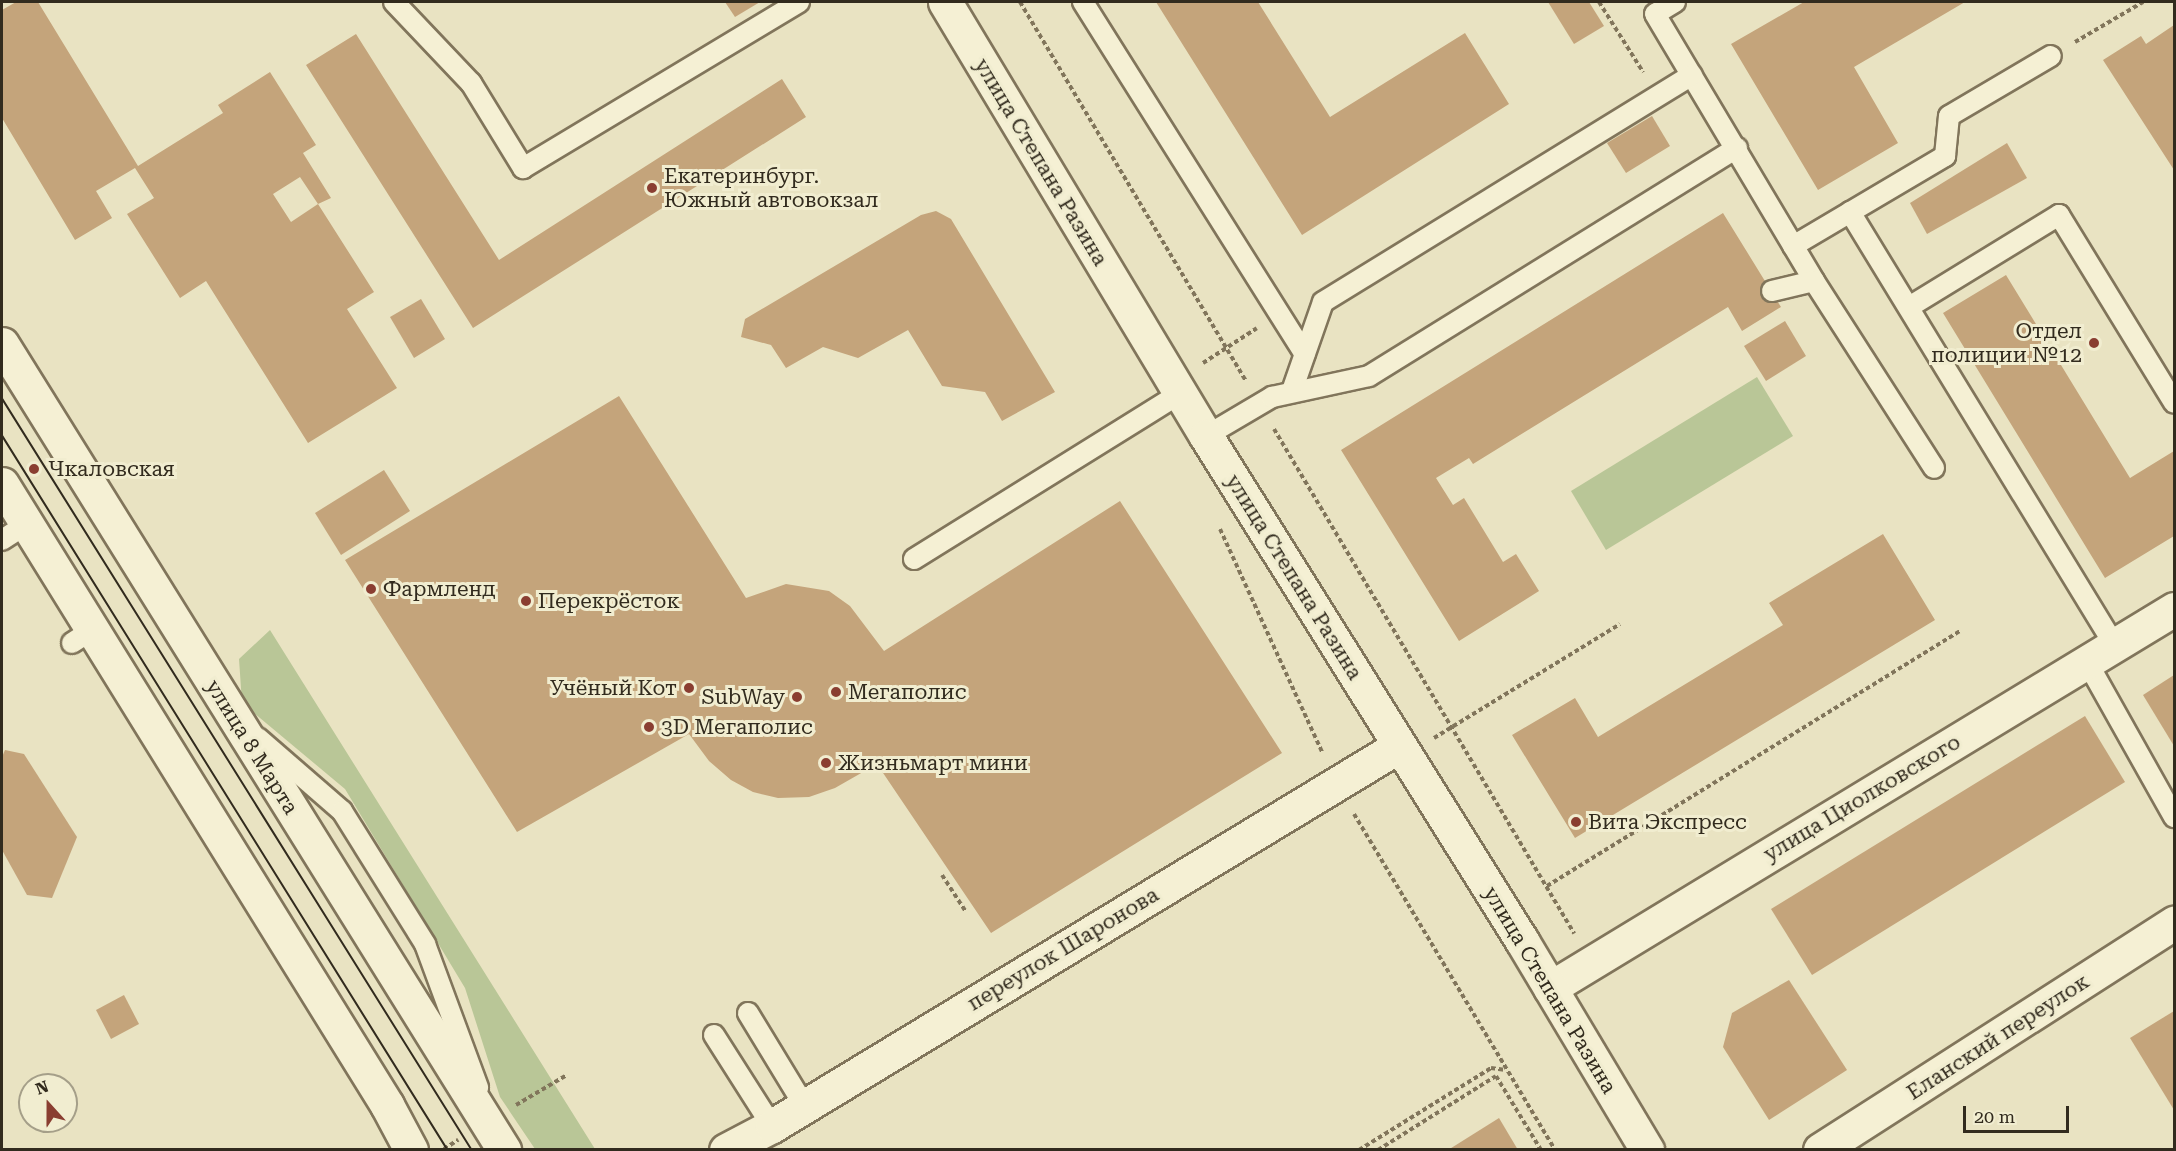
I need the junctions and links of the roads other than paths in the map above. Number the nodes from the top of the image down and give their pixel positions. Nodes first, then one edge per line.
1 (394, 2) edge
2 (799, 2) edge
3 (945, 2) edge
4 (1083, 2) edge
5 (1675, 2) edge
6 (2051, 56) road end
7 (1692, 75) junction
8 (1737, 148) junction
9 (1850, 212) junction
10 (1793, 246) junction
11 (1814, 281) junction
12 (1772, 291) dead end
13 (1909, 308) junction
14 (2, 344) edge
15 (1305, 354) junction
16 (1292, 391) junction
17 (1181, 393) junction
18 (2175, 403) edge
19 (1206, 436) junction
20 (1934, 468) dead end
21 (3, 488) edge
22 (14, 532) edge
23 (914, 559) dead end
24 (2175, 609) edge
25 (2101, 654) junction
26 (232, 715) junction
27 (1411, 746) junction
28 (2175, 817) edge
29 (2175, 923) edge
30 (1550, 988) junction
31 (748, 1013) dead end
32 (714, 1035) dead end
33 (804, 1106) junction
34 (772, 1126) junction
35 (501, 1145) edge
36 (411, 1149) edge
37 (726, 1149) edge
38 (1647, 1149) edge
39 (1820, 1149) edge

1 - 2 lane
3 - 17 street, улица Степана Разина
4 - 15 lane
5 - 7 lane
6 - 9 lane
7 - 8 lane
7 - 15 lane
8 - 10 lane
8 - 16 lane
9 - 10 lane
9 - 13 lane
10 - 11 lane
11 - 12 lane
11 - 20 lane
13 - 18 lane
13 - 25 lane
14 - 26 street, улица 8 Марта
15 - 16 lane
16 - 19 lane
17 - 19 street, улица Степана Разина
17 - 23 lane
19 - 27 street, улица Степана Разина
21 - 22 street
22 - 36 street
24 - 25 street, улица Циолковского
25 - 28 lane
25 - 30 street, улица Циолковского
26 - 35 street, улица 8 Марта
26 - 35 lane
27 - 30 street, улица Степана Разина
27 - 33 street, переулок Шаронова
29 - 39 street, Еланский переулок
30 - 38 street, улица Степана Разина
31 - 33 lane
32 - 34 lane
33 - 34 street, переулок Шаронова
34 - 37 street, переулок Шаронова

